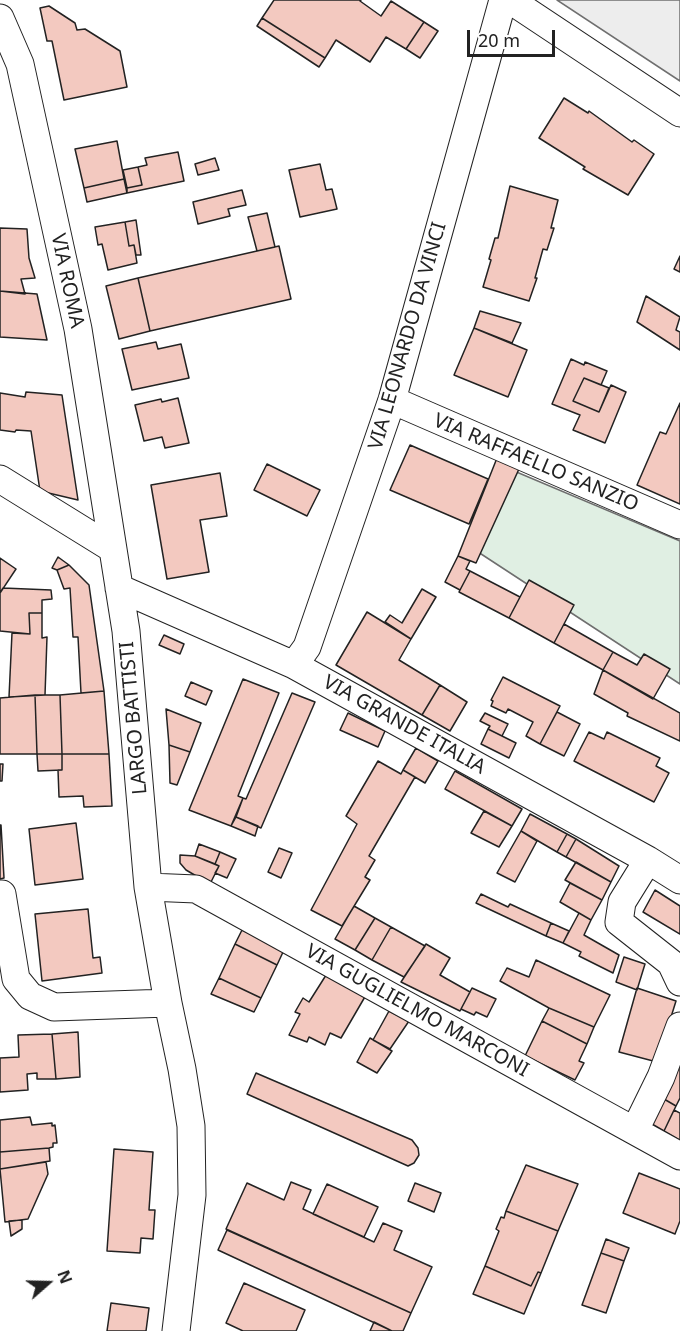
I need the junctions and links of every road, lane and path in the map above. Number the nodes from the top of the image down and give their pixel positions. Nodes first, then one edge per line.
1 (503, 0) edge
2 (510, 0) edge
3 (0, 18) edge
4 (680, 113) edge
5 (392, 400) junction
6 (0, 479) edge
7 (680, 525) edge
8 (113, 549) junction
9 (119, 588) junction
10 (294, 665) junction
11 (648, 860) junction
12 (680, 880) edge
13 (148, 887) junction
14 (0, 894) edge
15 (680, 982) edge
16 (168, 1003) junction
17 (680, 1026) edge
18 (635, 1130) junction
19 (680, 1156) edge
20 (176, 1331) edge

1 - 5 street, VIA LEONARDO DA VINCI
2 - 4 street
3 - 8 street, VIA ROMA
5 - 7 street, VIA RAFFAELLO SANZIO
5 - 10 street, VIA LEONARDO DA VINCI
6 - 8 street
8 - 9 street, LARGO BATTISTI
9 - 10 street, VIA GRANDE ITALIA
9 - 13 street, LARGO BATTISTI
10 - 11 street, VIA GRANDE ITALIA
11 - 12 street, VIA GRANDE ITALIA
11 - 15 street
13 - 16 street, LARGO BATTISTI
13 - 18 street, VIA GUGLIELMO MARCONI
14 - 16 street
16 - 20 street, LARGO BATTISTI
17 - 18 street
18 - 19 street, VIA GUGLIELMO MARCONI

